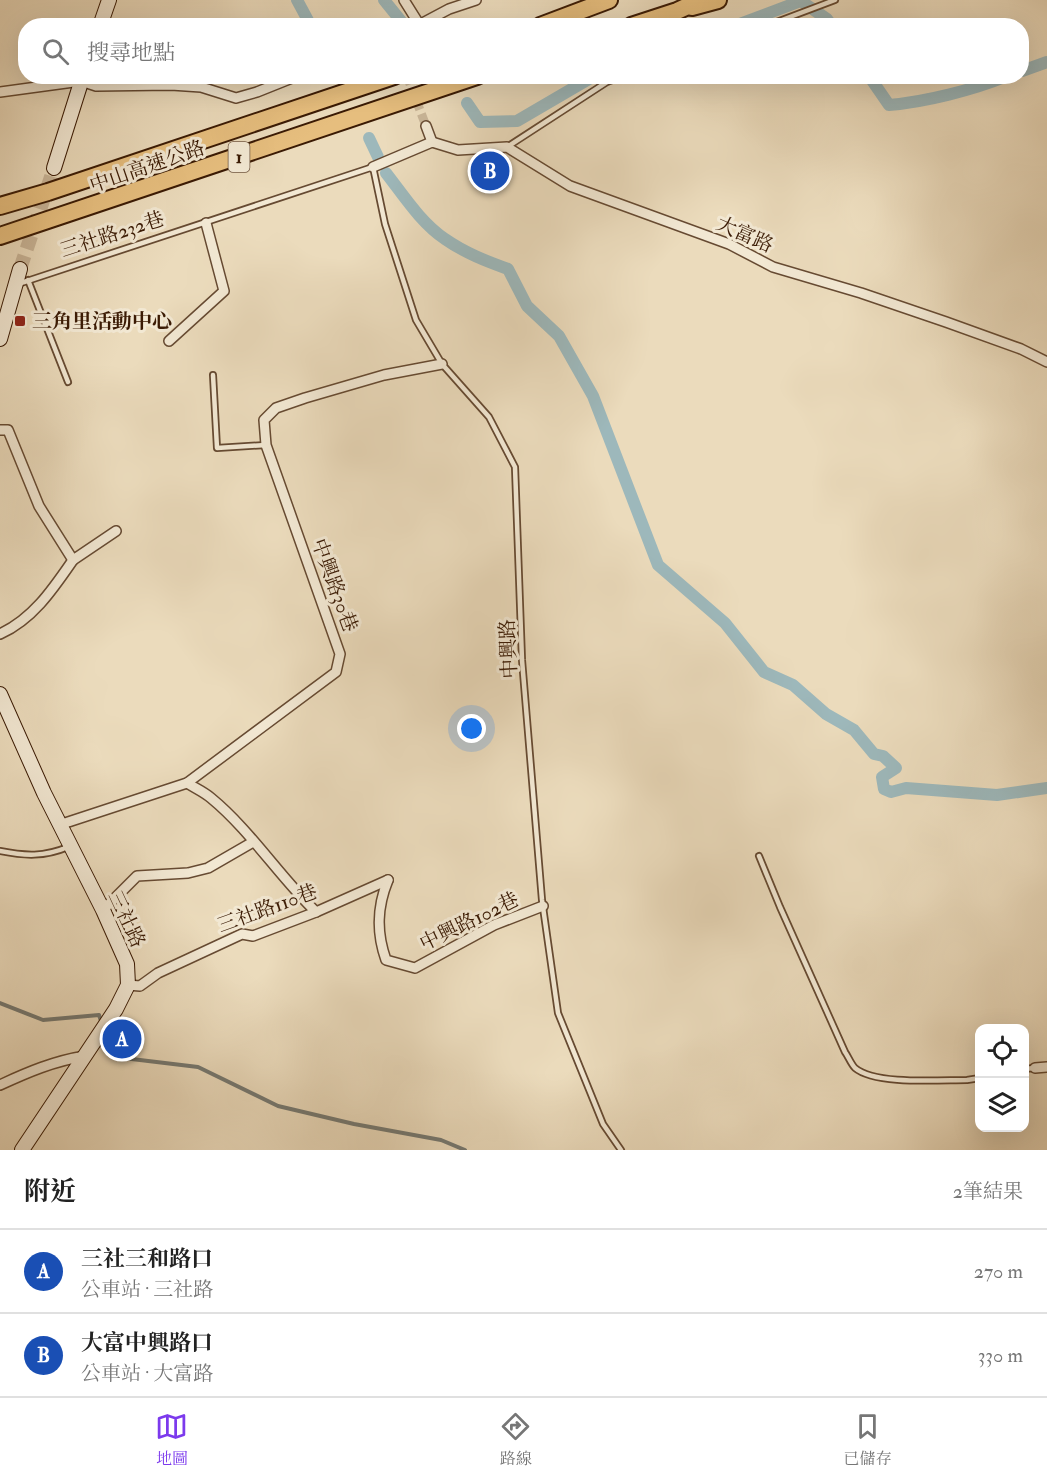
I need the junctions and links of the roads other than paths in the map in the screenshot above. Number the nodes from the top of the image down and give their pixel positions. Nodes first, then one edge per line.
1 (109, 0) edge
2 (404, 0) edge
3 (476, 0) edge
4 (609, 0) edge
5 (701, 0) edge
6 (718, 0) edge
7 (835, 0) edge
8 (677, 11) junction
9 (103, 18) edge
10 (414, 18) edge
11 (432, 18) edge
12 (561, 18) edge
13 (656, 18) edge
14 (787, 18) edge
15 (50, 84) edge
16 (80, 84) edge
17 (92, 84) edge
18 (277, 84) edge
19 (370, 84) edge
20 (453, 84) edge
21 (604, 84) edge
22 (0, 92) edge
23 (426, 126) tunnel mouth
24 (432, 142) junction
25 (507, 147) junction
26 (373, 167) junction
27 (54, 168) tunnel mouth
28 (0, 206) edge
29 (206, 223) junction
30 (0, 236) edge
31 (21, 278) junction
32 (5, 309) edge
33 (0, 339) edge
34 (169, 341) dead end
35 (1047, 362) edge
36 (442, 364) junction
37 (213, 375) dead end
38 (68, 382) dead end
39 (0, 430) edge
40 (266, 445) junction
41 (116, 531) dead end
42 (73, 560) junction
43 (0, 634) edge
44 (0, 694) edge
45 (187, 783) junction
46 (59, 825) junction
47 (253, 842) junction
48 (69, 847) junction
49 (0, 851) edge
50 (759, 856) dead end
51 (388, 880) joint
52 (543, 906) junction
53 (103, 910) junction
54 (316, 912) junction
55 (128, 985) junction
56 (85, 1056) junction
57 (1047, 1067) edge
58 (1035, 1068) joint
59 (1029, 1069) edge
60 (975, 1079) edge
61 (0, 1085) edge
62 (22, 1150) edge
63 (621, 1150) edge

1 - 9 street
2 - 10 street
3 - 11 street
4 - 12 highway
5 - 8 highway
6 - 8 highway
7 - 14 lane
8 - 13 highway
15 - 22 street
16 - 27 street
17 - 18 street
19 - 28 highway, 中山高速公路 / 1
20 - 30 highway, 中山高速公路 / 1
21 - 25 lane
23 - 24 street
24 - 25 street
24 - 26 street
25 - 35 street, 大富路
26 - 29 lane, 三社路232巷
26 - 36 lane, 中興路
29 - 31 lane, 三社路232巷
29 - 34 street
31 - 32 street
31 - 38 lane
32 - 33 street
36 - 40 street, 中興路30巷
36 - 52 lane, 中興路
37 - 40 lane
39 - 42 street
40 - 45 street, 中興路30巷
41 - 42 street
42 - 43 street
44 - 46 street, 三社路
45 - 46 street, 中興路30巷
45 - 47 street
46 - 48 street, 三社路
47 - 53 street
47 - 54 street
48 - 49 lane
48 - 53 street, 三社路
50 - 60 lane
51 - 52 street, 中興路102巷
51 - 54 street, 三社路110巷
52 - 63 lane, 中興路
53 - 55 street, 三社路
54 - 55 street, 三社路110巷
55 - 56 street
56 - 61 street
56 - 62 street
57 - 58 street
58 - 59 lane

